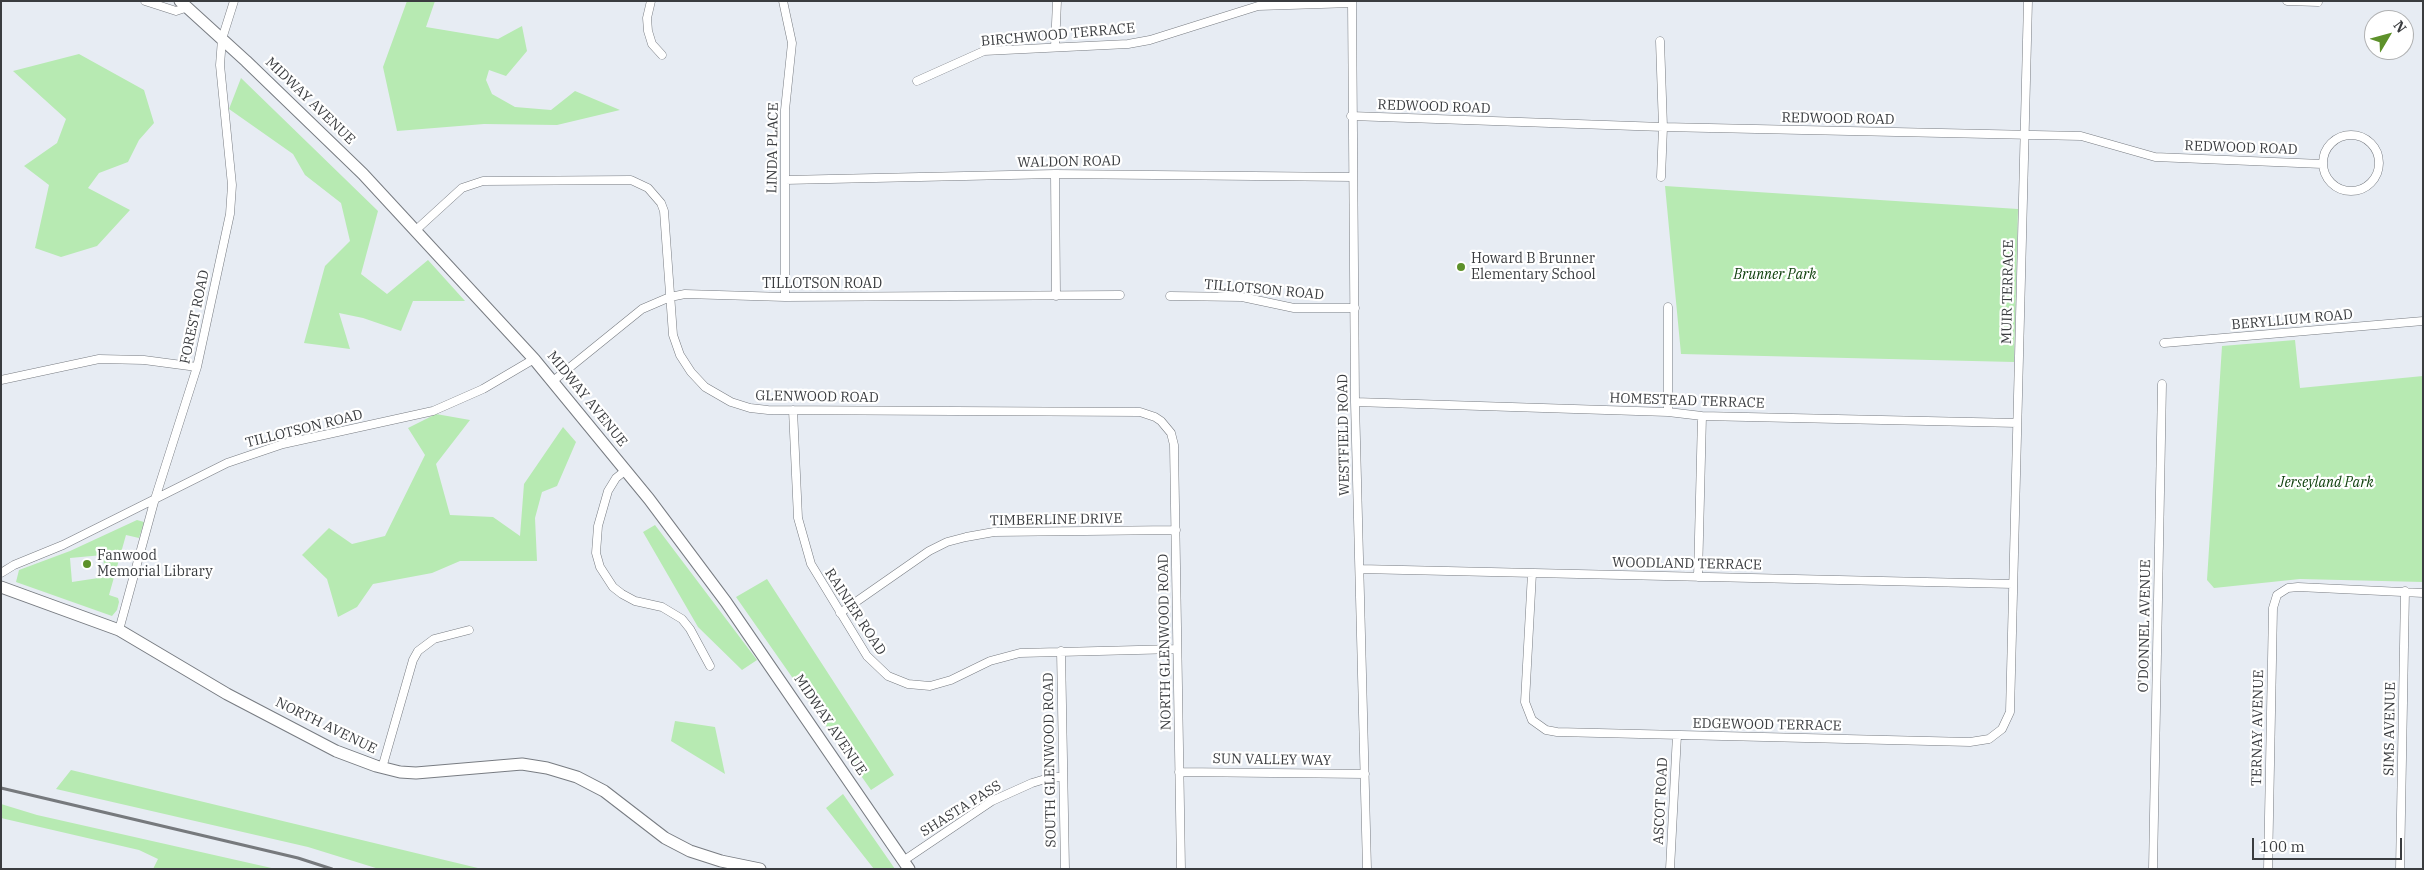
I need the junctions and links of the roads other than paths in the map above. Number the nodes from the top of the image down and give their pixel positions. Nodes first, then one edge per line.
1 (145, 1) edge
2 (234, 1) edge
3 (651, 1) edge
4 (783, 1) edge
5 (1057, 1) edge
6 (2028, 1) edge
7 (2287, 1) edge
8 (1352, 2) edge
9 (2318, 2) edge
10 (184, 4) edge
11 (222, 39) junction
12 (1660, 41) dead end
13 (1055, 47) junction
14 (662, 55) dead end
15 (917, 81) dead end
16 (1351, 116) junction
17 (1663, 127) junction
18 (2025, 135) junction
19 (2322, 164) junction
20 (1055, 174) junction
21 (1353, 177) junction
22 (1661, 177) dead end
23 (785, 180) junction
24 (416, 230) junction
25 (1120, 295) dead end
26 (1056, 296) junction
27 (1170, 296) dead end
28 (670, 297) junction
29 (785, 297) junction
30 (1668, 307) dead end
31 (1355, 308) junction
32 (2423, 321) edge
33 (2164, 343) dead end
34 (534, 359) junction
35 (197, 368) junction
36 (1, 380) edge
37 (553, 381) junction
38 (2162, 384) dead end
39 (1356, 402) junction
40 (793, 410) junction
41 (1668, 412) junction
42 (1702, 416) junction
43 (1159, 419) joint
44 (2017, 423) junction
45 (626, 470) junction
46 (154, 502) junction
47 (1176, 530) junction
48 (1360, 569) junction
49 (1, 573) edge
50 (1532, 573) junction
51 (1698, 577) junction
52 (2013, 584) junction
53 (1, 587) edge
54 (2405, 591) junction
55 (2423, 593) edge
56 (840, 613) junction
57 (119, 630) junction
58 (469, 630) dead end
59 (1177, 649) junction
60 (1061, 651) junction
61 (710, 666) dead end
62 (1678, 735) junction
63 (382, 768) junction
64 (1179, 772) junction
65 (1365, 774) junction
66 (1063, 777) junction
67 (906, 865) edge
68 (760, 869) edge
69 (1065, 869) edge
70 (1181, 869) edge
71 (1368, 869) edge
72 (1670, 869) edge
73 (2153, 869) edge
74 (2268, 869) edge
75 (2400, 869) edge

1 - 10 street
2 - 11 street, FOREST ROAD
3 - 14 street
4 - 23 street, LINDA PLACE
5 - 13 street
6 - 18 street, MUIR TERRACE
7 - 9 street
8 - 13 street, BIRCHWOOD TERRACE
8 - 16 street, WESTFIELD ROAD
10 - 11 main road, MIDWAY AVENUE
11 - 24 main road, MIDWAY AVENUE
11 - 35 street, FOREST ROAD
12 - 17 street
13 - 15 street, BIRCHWOOD TERRACE
16 - 17 street, REDWOOD ROAD
16 - 21 street, WESTFIELD ROAD
17 - 18 street, REDWOOD ROAD
17 - 22 street
18 - 19 street, REDWOOD ROAD
18 - 44 street, MUIR TERRACE
19 - 19 street
20 - 21 street, WALDON ROAD
20 - 23 street, WALDON ROAD
20 - 26 street
21 - 31 street, WESTFIELD ROAD
23 - 29 street, LINDA PLACE
24 - 28 street, GLENWOOD ROAD
24 - 34 main road, MIDWAY AVENUE
25 - 26 street, TILLOTSON ROAD
26 - 29 street, TILLOTSON ROAD
27 - 31 street, TILLOTSON ROAD
28 - 29 street, TILLOTSON ROAD
28 - 37 street, TILLOTSON ROAD
28 - 40 street, GLENWOOD ROAD
30 - 41 street
31 - 39 street, WESTFIELD ROAD
32 - 33 street, BERYLLIUM ROAD
34 - 37 main road, MIDWAY AVENUE
34 - 46 street, TILLOTSON ROAD
35 - 36 street
35 - 46 street, FOREST ROAD
37 - 45 main road, MIDWAY AVENUE
38 - 73 street, O'DONNEL AVENUE
39 - 41 street, HOMESTEAD TERRACE
39 - 48 street, WESTFIELD ROAD
40 - 43 street, GLENWOOD ROAD
40 - 56 street, RAINIER ROAD
41 - 42 street, HOMESTEAD TERRACE
42 - 44 street, HOMESTEAD TERRACE
42 - 51 street
43 - 47 street, NORTH GLENWOOD ROAD
44 - 52 street, MUIR TERRACE
45 - 61 street
45 - 67 main road, MIDWAY AVENUE
46 - 49 street, TILLOTSON ROAD
46 - 57 street, FOREST ROAD
47 - 56 street, TIMBERLINE DRIVE
47 - 59 street, NORTH GLENWOOD ROAD
48 - 50 street, WOODLAND TERRACE
48 - 65 street, WESTFIELD ROAD
50 - 51 street, WOODLAND TERRACE
50 - 62 street, EDGEWOOD TERRACE
51 - 52 street, WOODLAND TERRACE
52 - 62 street, EDGEWOOD TERRACE
53 - 57 main road, NORTH AVENUE
54 - 55 street
54 - 74 street, TERNAY AVENUE
54 - 75 street, SIMS AVENUE
56 - 60 street, RAINIER ROAD
57 - 63 main road, NORTH AVENUE
58 - 63 street
59 - 60 street, RAINIER ROAD
59 - 64 street, NORTH GLENWOOD ROAD
60 - 66 street, SOUTH GLENWOOD ROAD
62 - 72 street, ASCOT ROAD
63 - 68 main road, NORTH AVENUE
64 - 65 street, SUN VALLEY WAY
64 - 70 street, NORTH GLENWOOD ROAD
65 - 71 street, WESTFIELD ROAD
66 - 67 street, SHASTA PASS
66 - 69 street, SOUTH GLENWOOD ROAD

